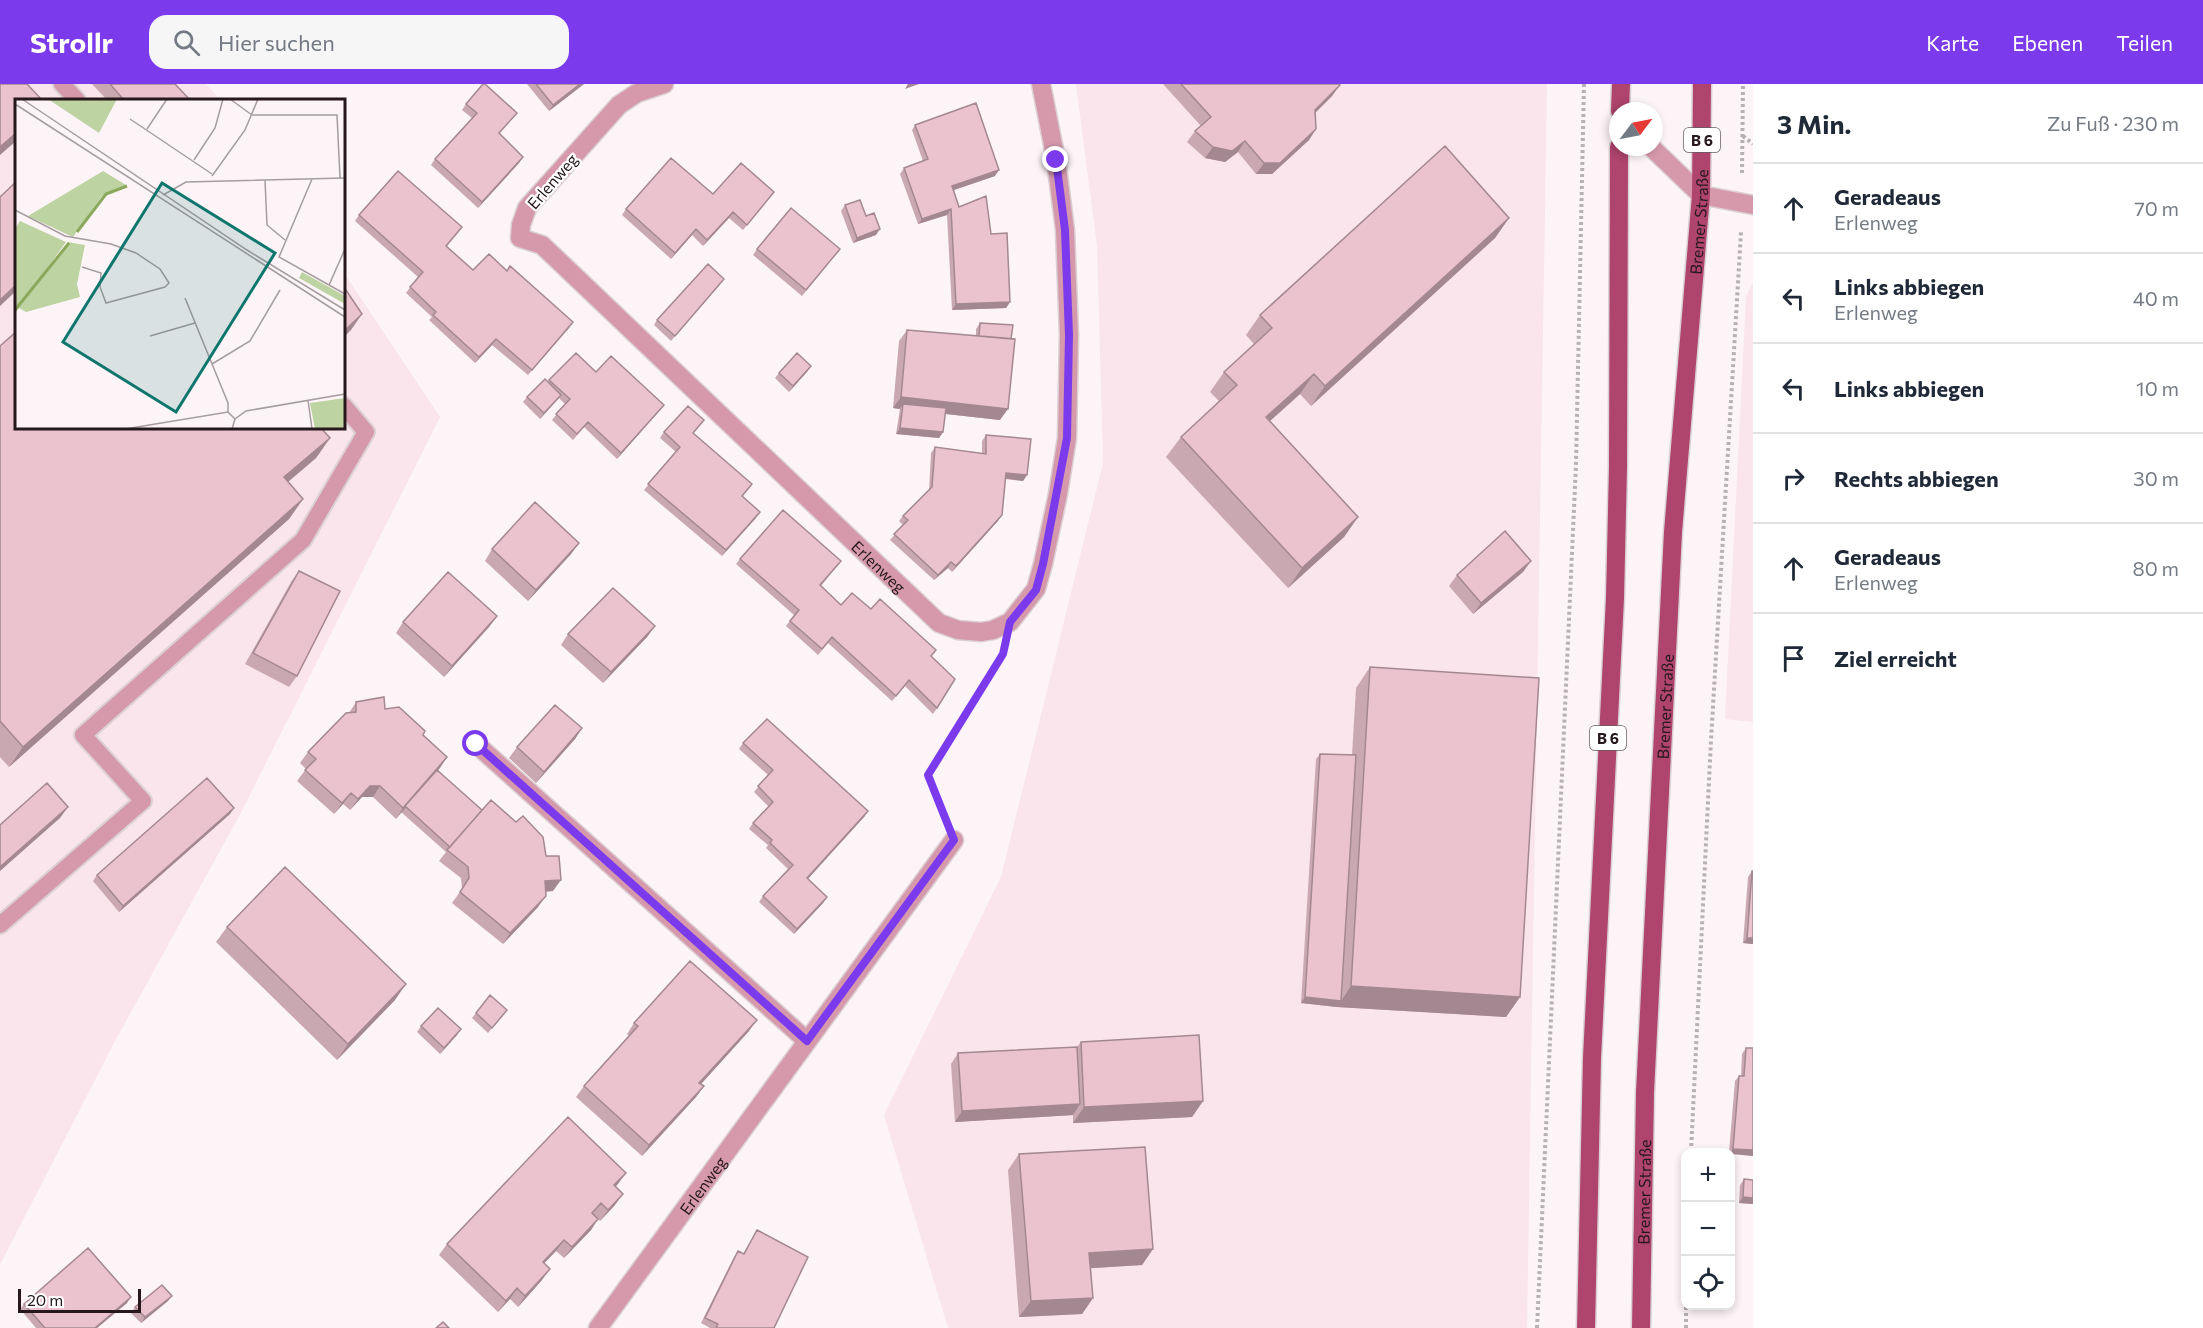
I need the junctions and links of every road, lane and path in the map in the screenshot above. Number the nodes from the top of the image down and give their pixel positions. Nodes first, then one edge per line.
1 (62, 84) edge
2 (664, 84) edge
3 (1041, 84) edge
4 (1584, 84) edge
5 (1621, 84) edge
6 (1702, 84) edge
7 (1743, 84) edge
8 (76, 99) edge
9 (1620, 102) edge
10 (1743, 136) junction
11 (1753, 144) edge
12 (1619, 156) edge
13 (1660, 156) edge
14 (1701, 195) junction
15 (1748, 203) edge
16 (345, 407) edge
17 (1010, 622) junction
18 (476, 744) dead end
19 (954, 840) joint
20 (0, 926) edge
21 (807, 1041) junction
22 (1691, 1148) edge
23 (1686, 1310) edge
24 (598, 1328) edge
25 (1537, 1328) edge
26 (1586, 1328) edge
27 (1641, 1328) edge
28 (1686, 1328) edge

1 - 8 lane
2 - 17 street, Erlenweg
3 - 17 street
4 - 25 path
5 - 9 main road
6 - 14 main road, Bremer Straße / B 6
7 - 10 path
10 - 11 path
10 - 15 path
12 - 26 main road, B 6
13 - 14 street
14 - 15 street
14 - 27 main road, Bremer Straße / B 6
15 - 22 path
16 - 20 lane
17 - 19 path
18 - 21 street
19 - 21 street, Erlenweg
21 - 24 street, Erlenweg
23 - 28 path

